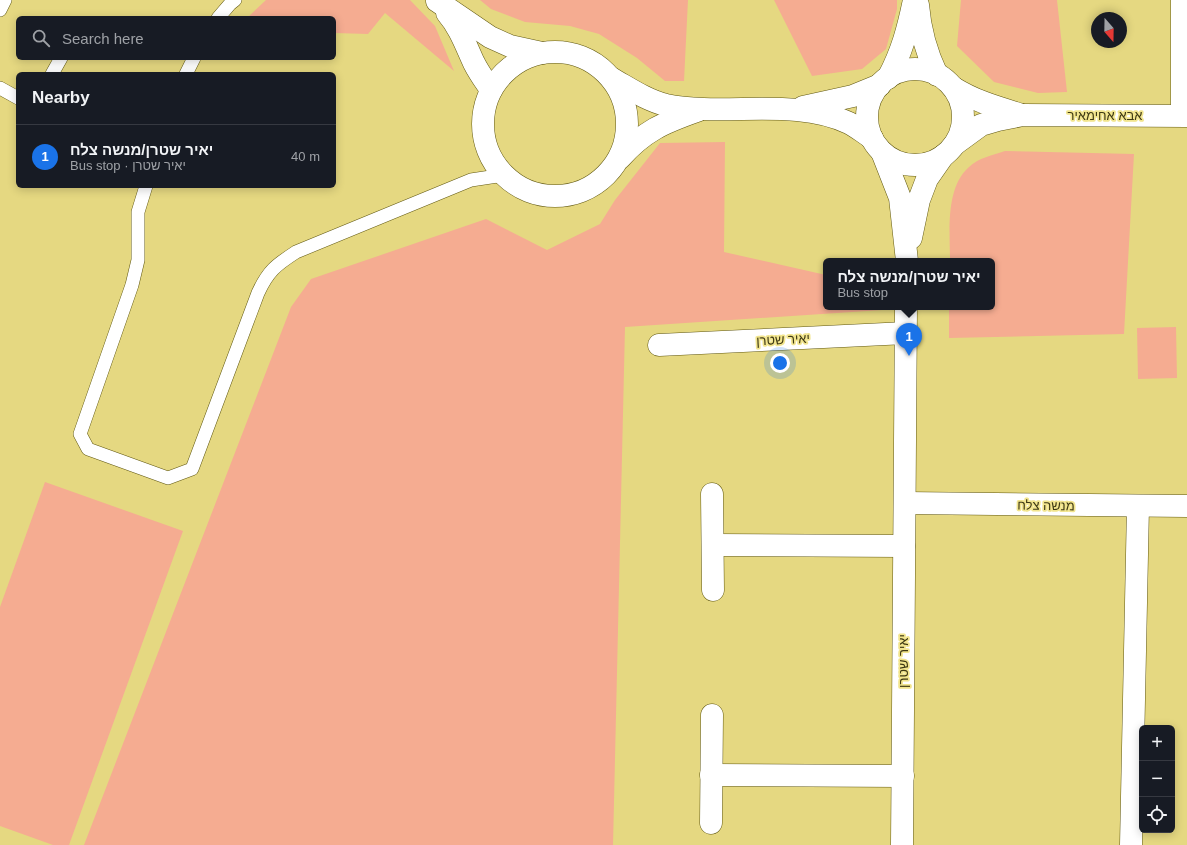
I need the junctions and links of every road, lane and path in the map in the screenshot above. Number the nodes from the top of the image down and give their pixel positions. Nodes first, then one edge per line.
1 (5, 0) edge
2 (235, 0) edge
3 (916, 0) edge
4 (1182, 0) edge
5 (436, 1) edge
6 (0, 10) edge
7 (220, 16) edge
8 (542, 52) junction
9 (60, 60) edge
10 (193, 60) edge
11 (53, 72) edge
12 (187, 72) edge
13 (937, 74) junction
14 (611, 78) junction
15 (884, 81) junction
16 (0, 88) edge
17 (954, 88) junction
18 (491, 90) junction
19 (16, 97) edge
20 (791, 109) junction
21 (700, 110) junction
22 (1023, 115) junction
23 (1184, 116) edge
24 (877, 145) junction
25 (949, 150) junction
26 (617, 161) junction
27 (504, 175) junction
28 (145, 188) edge
29 (907, 258) edge
30 (907, 258) edge
31 (906, 310) edge
32 (906, 333) junction
33 (659, 345) dead end
34 (712, 494) dead end
35 (905, 503) junction
36 (1138, 506) junction
37 (1187, 506) edge
38 (713, 544) junction
39 (904, 546) junction
40 (713, 590) dead end
41 (712, 715) dead end
42 (711, 775) junction
43 (903, 776) junction
44 (711, 823) dead end
45 (902, 845) edge
46 (1131, 845) edge

1 - 6 lane
2 - 7 lane
3 - 13 street
3 - 15 street
4 - 23 street
5 - 8 street
5 - 18 street
8 - 14 street
8 - 18 street
9 - 11 lane
10 - 12 lane
13 - 15 street
13 - 17 street
14 - 21 street
14 - 26 street
15 - 20 street
15 - 24 street
16 - 19 lane
17 - 22 street, אבא אחימאיר
17 - 25 street
18 - 27 street
20 - 21 street
20 - 24 street
21 - 26 street
22 - 23 street, אבא אחימאיר
22 - 25 street, אבא אחימאיר
24 - 25 street
24 - 29 street
25 - 30 street
26 - 27 street
27 - 28 lane
31 - 32 street, יאיר שטרן
32 - 33 street, יאיר שטרן
32 - 35 street, יאיר שטרן
34 - 38 street
35 - 36 street, מנשה צלח
35 - 39 street, יאיר שטרן
36 - 37 street, מנשה צלח
36 - 46 street
38 - 39 street
38 - 40 street
39 - 43 street, יאיר שטרן
41 - 42 street
42 - 43 street
42 - 44 street
43 - 45 street, יאיר שטרן

